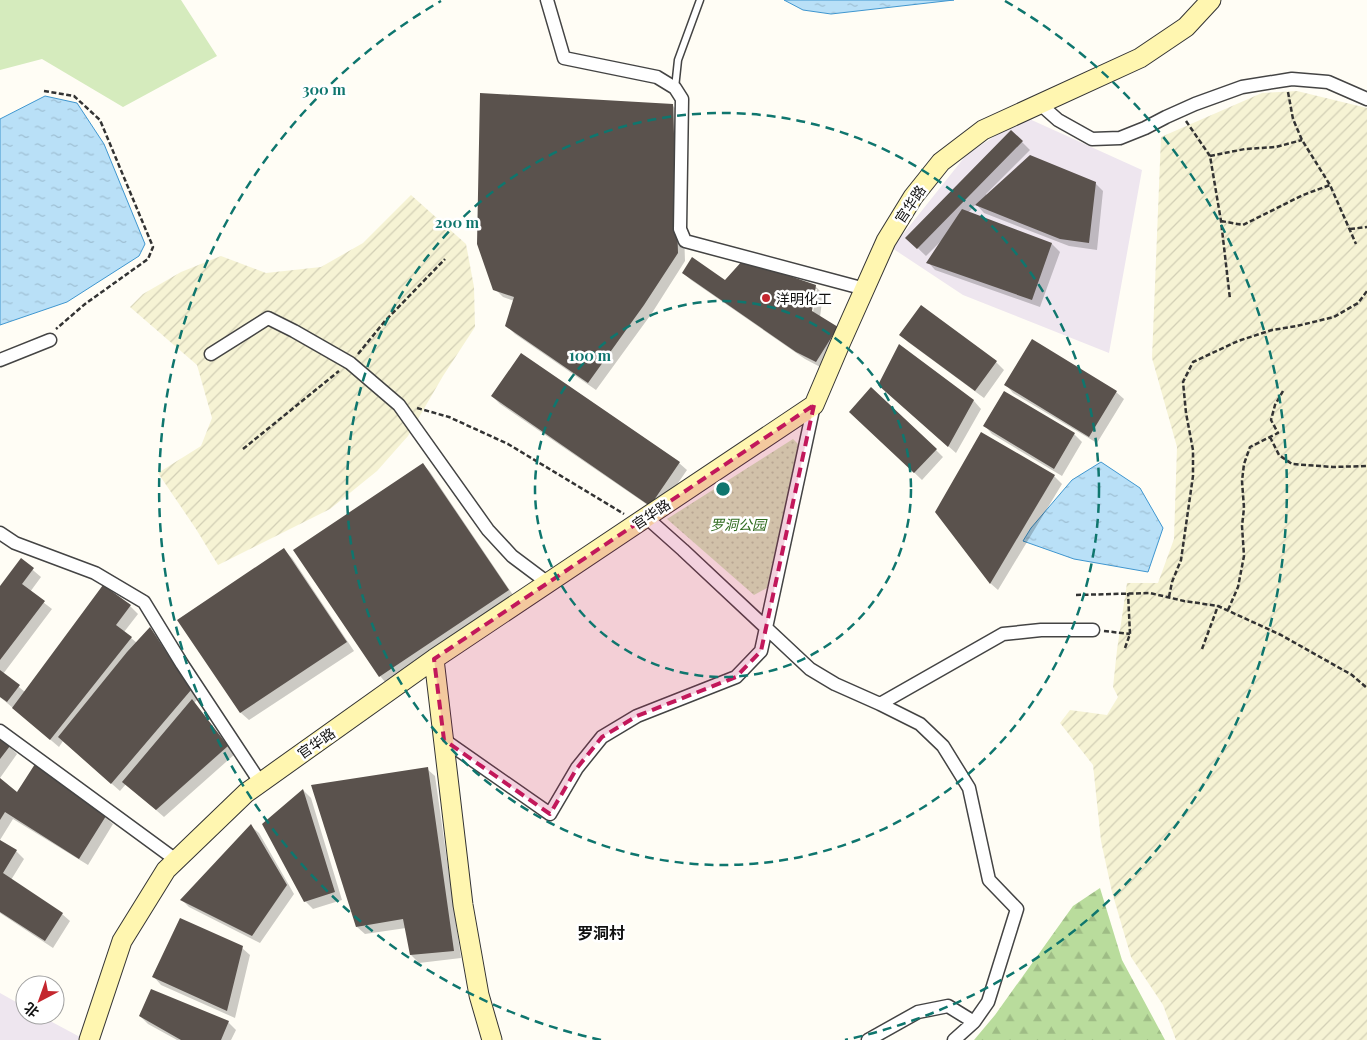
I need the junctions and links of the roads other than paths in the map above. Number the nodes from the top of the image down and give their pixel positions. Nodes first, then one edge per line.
1 (547, 0) edge
2 (700, 0) edge
3 (1212, 0) edge
4 (676, 88) junction
5 (1367, 99) edge
6 (1040, 104) junction
7 (865, 289) junction
8 (45, 342) road end
9 (211, 354) dead end
10 (0, 360) edge
11 (814, 405) junction
12 (643, 520) junction
13 (0, 533) edge
14 (548, 583) junction
15 (766, 628) junction
16 (1093, 630) road end
17 (434, 659) junction
18 (880, 704) junction
19 (0, 731) edge
20 (444, 740) junction
21 (260, 782) junction
22 (176, 860) junction
23 (974, 1022) junction
24 (89, 1040) edge
25 (492, 1040) edge
26 (868, 1040) edge
27 (954, 1040) edge

1 - 4 street
2 - 4 lane
3 - 6 main road, 官华路
4 - 7 street
5 - 6 street
6 - 7 main road, 官华路
7 - 11 main road, 官华路
8 - 10 street
9 - 14 street
11 - 12 main road, 官华路
11 - 15 street
12 - 14 main road, 官华路
12 - 15 street
13 - 21 street
14 - 17 main road, 官华路
15 - 18 street
15 - 20 street
16 - 18 street
17 - 20 main road
17 - 21 main road, 官华路
18 - 23 street
19 - 22 street
20 - 25 main road
21 - 22 main road, 官华路
22 - 24 main road, 官华路
23 - 26 street
23 - 27 street

